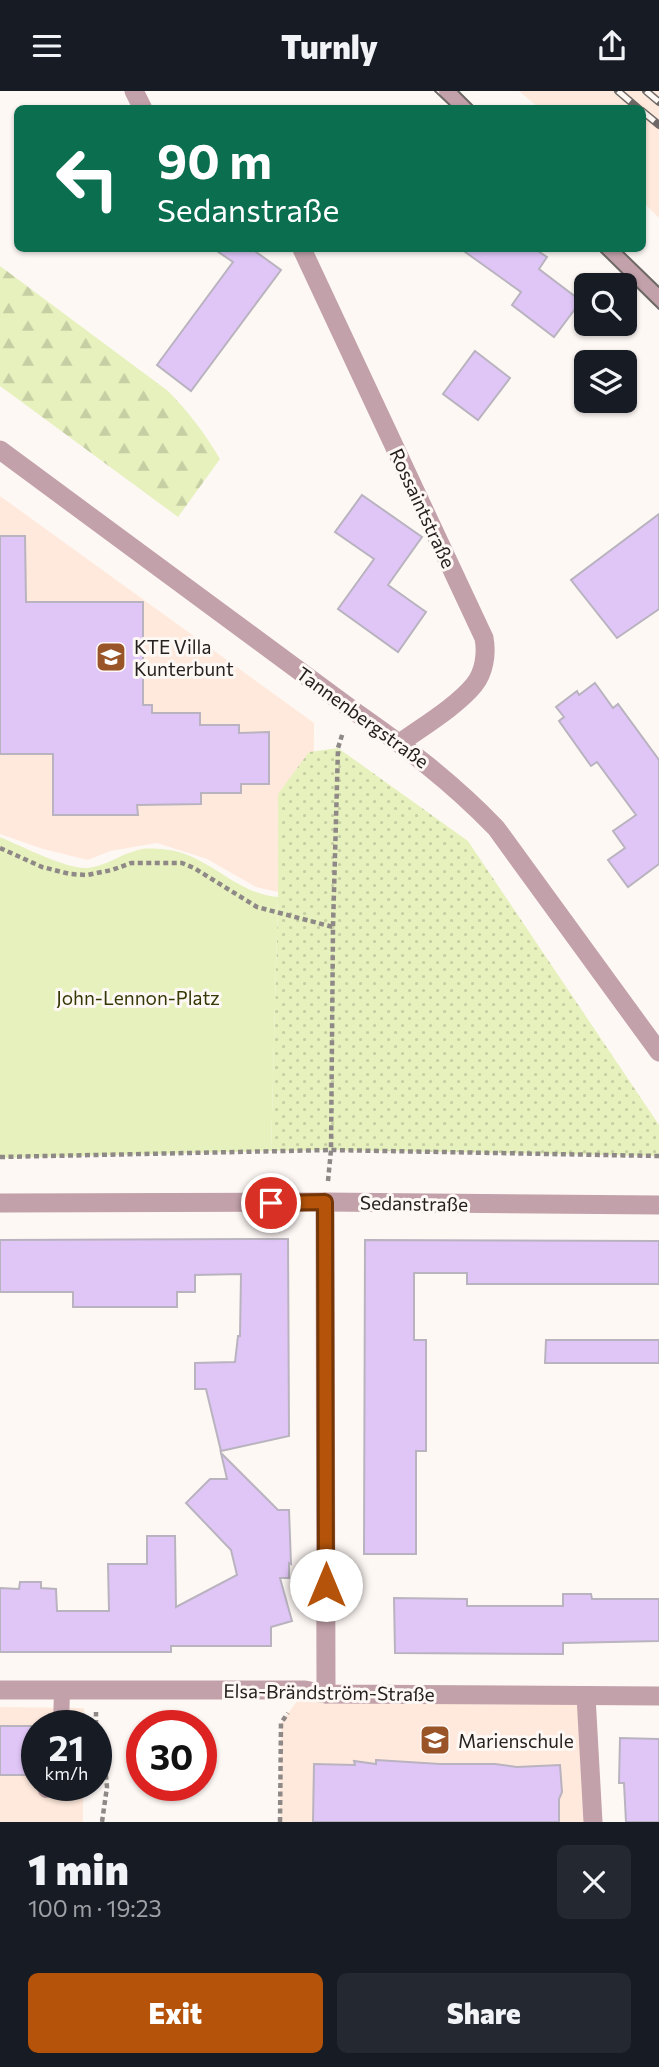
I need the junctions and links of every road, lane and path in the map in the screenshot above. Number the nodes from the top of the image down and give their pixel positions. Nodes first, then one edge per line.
1 (447, 91) edge
2 (462, 105) edge
3 (303, 252) edge
4 (612, 252) edge
5 (659, 299) edge
6 (0, 450) edge
7 (351, 709) junction
8 (400, 743) junction
9 (0, 848) edge
10 (332, 927) junction
11 (659, 1052) edge
12 (331, 1150) junction
13 (659, 1156) edge
14 (0, 1157) edge
15 (325, 1202) junction
16 (0, 1203) edge
17 (659, 1205) edge
18 (0, 1690) edge
19 (62, 1691) junction
20 (326, 1694) junction
21 (586, 1696) junction
22 (659, 1696) edge
23 (61, 1710) edge
24 (281, 1723) dead end
25 (105, 1801) edge
26 (102, 1822) edge
27 (280, 1822) edge
28 (593, 1822) edge

1 - 2 lane
3 - 8 street, Rossaintstraße
4 - 5 lane
6 - 7 street, Tannenbergstraße
7 - 8 street, Tannenbergstraße
7 - 10 path
8 - 11 street, Tannenbergstraße
9 - 10 path
10 - 12 path
12 - 13 path
12 - 14 path
12 - 15 path
15 - 16 street, Sedanstraße
15 - 17 street, Sedanstraße
15 - 20 street
18 - 19 street, Elsa-Brändström-Straße
19 - 20 street, Elsa-Brändström-Straße
19 - 23 lane
20 - 21 street, Elsa-Brändström-Straße
21 - 22 street, Elsa-Brändström-Straße
21 - 28 street
24 - 27 path
25 - 26 path

